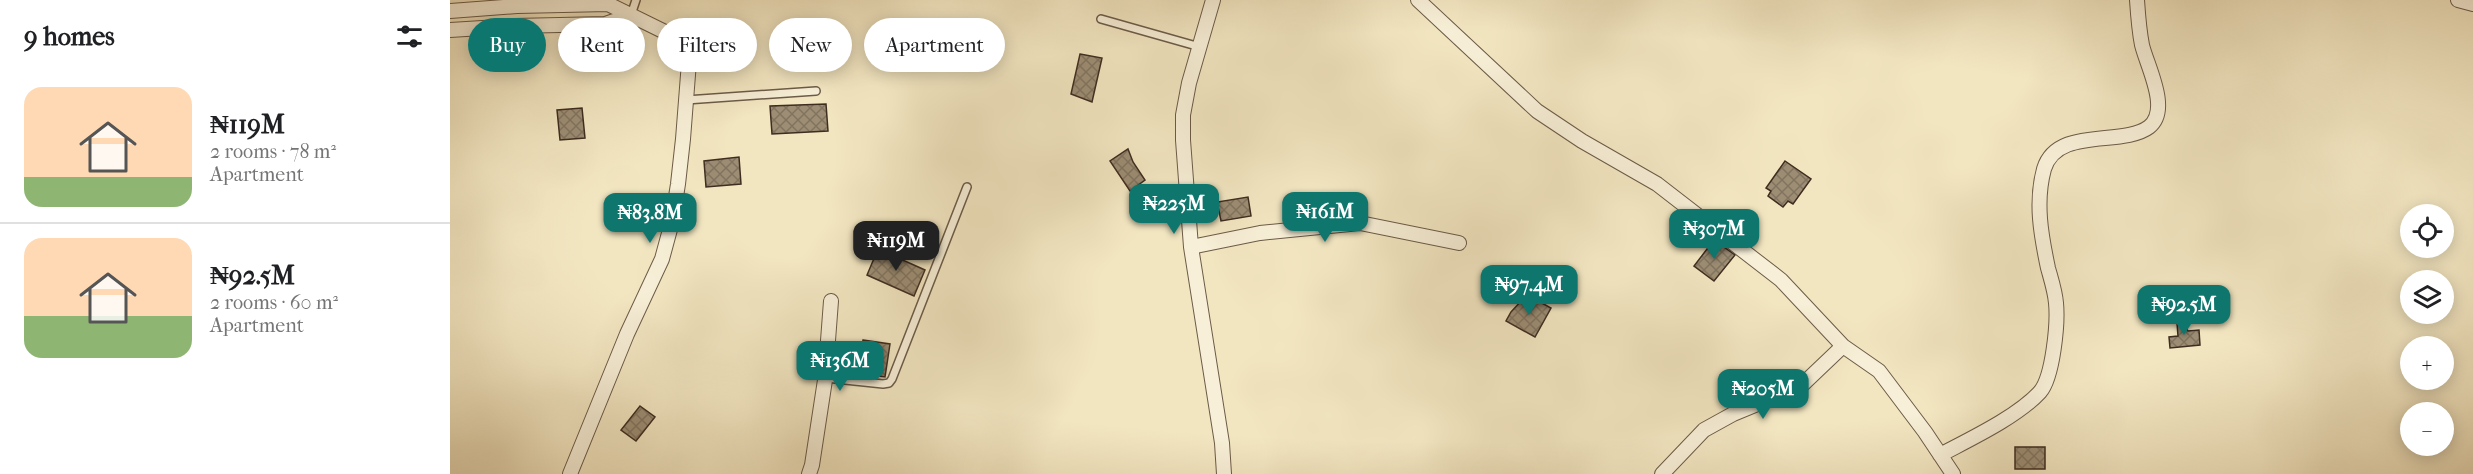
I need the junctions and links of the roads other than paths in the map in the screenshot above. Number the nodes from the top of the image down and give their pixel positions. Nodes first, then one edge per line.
1 (636, 0) edge
2 (1213, 0) edge
3 (1418, 0) edge
4 (2137, 0) edge
5 (2458, 0) edge
6 (2473, 4) edge
7 (450, 11) edge
8 (631, 15) junction
9 (1101, 19) dead end
10 (450, 30) edge
11 (1200, 47) junction
12 (816, 91) dead end
13 (686, 100) junction
14 (967, 188) dead end
15 (1459, 243) dead end
16 (1191, 247) junction
17 (831, 301) dead end
18 (1843, 346) junction
19 (826, 378) junction
20 (1940, 455) junction
21 (570, 474) edge
22 (809, 474) edge
23 (1224, 474) edge
24 (1662, 474) edge
25 (1953, 474) edge

1 - 8 lane
2 - 11 street
3 - 18 street
4 - 20 street
5 - 6 street
7 - 8 street
8 - 10 street
8 - 13 street
9 - 11 lane
11 - 16 street
12 - 13 lane
13 - 21 street
14 - 19 lane
15 - 16 street
16 - 23 street
17 - 19 street
18 - 20 street
18 - 24 street
19 - 22 street
20 - 25 street

